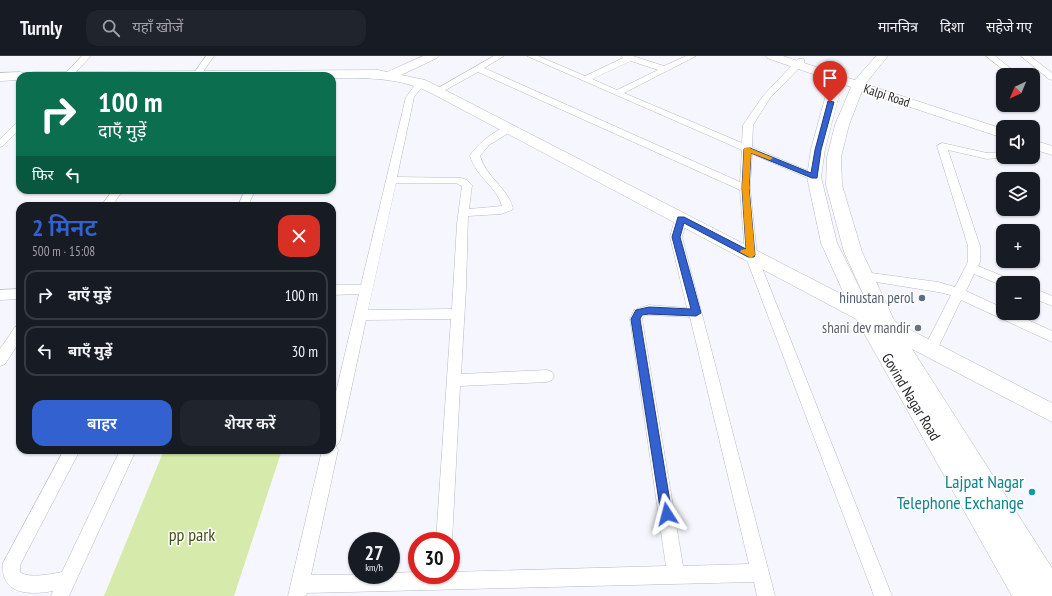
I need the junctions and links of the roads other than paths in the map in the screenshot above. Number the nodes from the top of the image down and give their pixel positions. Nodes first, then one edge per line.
1 (86, 56) edge
2 (210, 56) edge
3 (434, 56) edge
4 (500, 56) edge
5 (531, 56) edge
6 (692, 56) edge
7 (771, 56) edge
8 (882, 56) edge
9 (990, 56) edge
10 (1025, 56) edge
11 (628, 57) edge
12 (795, 60) edge
13 (478, 68) junction
14 (1006, 68) edge
15 (664, 70) junction
16 (70, 72) edge
17 (199, 72) edge
18 (336, 75) edge
19 (839, 75) junction
20 (16, 76) edge
21 (392, 76) junction
22 (0, 77) edge
23 (1052, 77) edge
24 (336, 79) edge
25 (585, 79) junction
26 (0, 82) edge
27 (16, 82) edge
28 (860, 82) junction
29 (421, 83) junction
30 (437, 91) junction
31 (617, 93) junction
32 (996, 124) edge
33 (16, 128) edge
34 (510, 129) junction
35 (996, 131) edge
36 (1040, 139) edge
37 (1052, 143) edge
38 (0, 144) edge
39 (1040, 147) edge
40 (747, 149) junction
41 (1052, 151) edge
42 (996, 155) edge
43 (814, 177) junction
44 (391, 180) junction
45 (745, 188) junction
46 (463, 213) junction
47 (681, 219) junction
48 (751, 255) junction
49 (972, 268) junction
50 (864, 276) junction
51 (996, 278) edge
52 (366, 289) junction
53 (336, 290) edge
54 (959, 293) junction
55 (16, 294) edge
56 (0, 295) edge
57 (1040, 296) edge
58 (1052, 301) edge
59 (696, 313) junction
60 (458, 314) junction
61 (360, 315) junction
62 (863, 315) junction
63 (888, 328) junction
64 (16, 337) edge
65 (1052, 337) edge
66 (930, 350) junction
67 (0, 360) edge
68 (547, 376) dead end
69 (453, 380) junction
70 (1052, 413) edge
71 (336, 423) edge
72 (70, 454) edge
73 (126, 454) edge
74 (329, 454) edge
75 (445, 532) edge
76 (760, 573) junction
77 (676, 574) junction
78 (460, 578) edge
79 (68, 580) junction
80 (408, 581) edge
81 (298, 590) edge
82 (1052, 592) edge
83 (60, 596) edge
84 (766, 596) edge
85 (883, 596) edge
86 (1027, 596) edge

1 - 16 street
2 - 17 street
3 - 21 main road
4 - 13 street
5 - 25 street
6 - 15 street
7 - 12 main road, Kalpi Road
8 - 28 main road
9 - 14 street
10 - 23 street
11 - 15 street
11 - 25 street
12 - 19 main road, Kalpi Road
12 - 40 street
13 - 30 street
13 - 45 street
15 - 31 street
18 - 21 main road
19 - 28 main road, Kalpi Road
19 - 43 main road, Govind Nagar Road
20 - 22 main road
21 - 24 main road
21 - 29 main road
25 - 31 street
26 - 27 main road
28 - 32 main road, Kalpi Road
28 - 35 main road, Kalpi Road
28 - 50 main road, Govind Nagar Road
29 - 30 main road
29 - 44 street
30 - 34 main road
31 - 40 street
33 - 38 street
34 - 46 street
34 - 47 main road
36 - 37 main road
39 - 41 main road
40 - 43 street
40 - 45 street
42 - 49 street
43 - 62 main road, Govind Nagar Road
44 - 46 street
44 - 52 street
45 - 48 street
46 - 60 street
47 - 48 main road
47 - 59 street
48 - 62 main road
48 - 85 street
49 - 51 street
49 - 54 street
50 - 54 street
50 - 63 main road, Govind Nagar Road
52 - 53 street
52 - 61 street
54 - 65 street
54 - 66 street
55 - 56 street
57 - 58 street
59 - 76 street
59 - 77 street
60 - 61 street
60 - 69 street
61 - 71 street
62 - 63 main road
62 - 86 main road, Govind Nagar Road
63 - 66 main road
63 - 82 main road, Govind Nagar Road
64 - 67 street
66 - 70 main road
68 - 69 street
69 - 75 street
72 - 79 street
73 - 79 street
74 - 81 street
76 - 77 street
76 - 84 street
77 - 78 street
79 - 83 street
80 - 81 street

